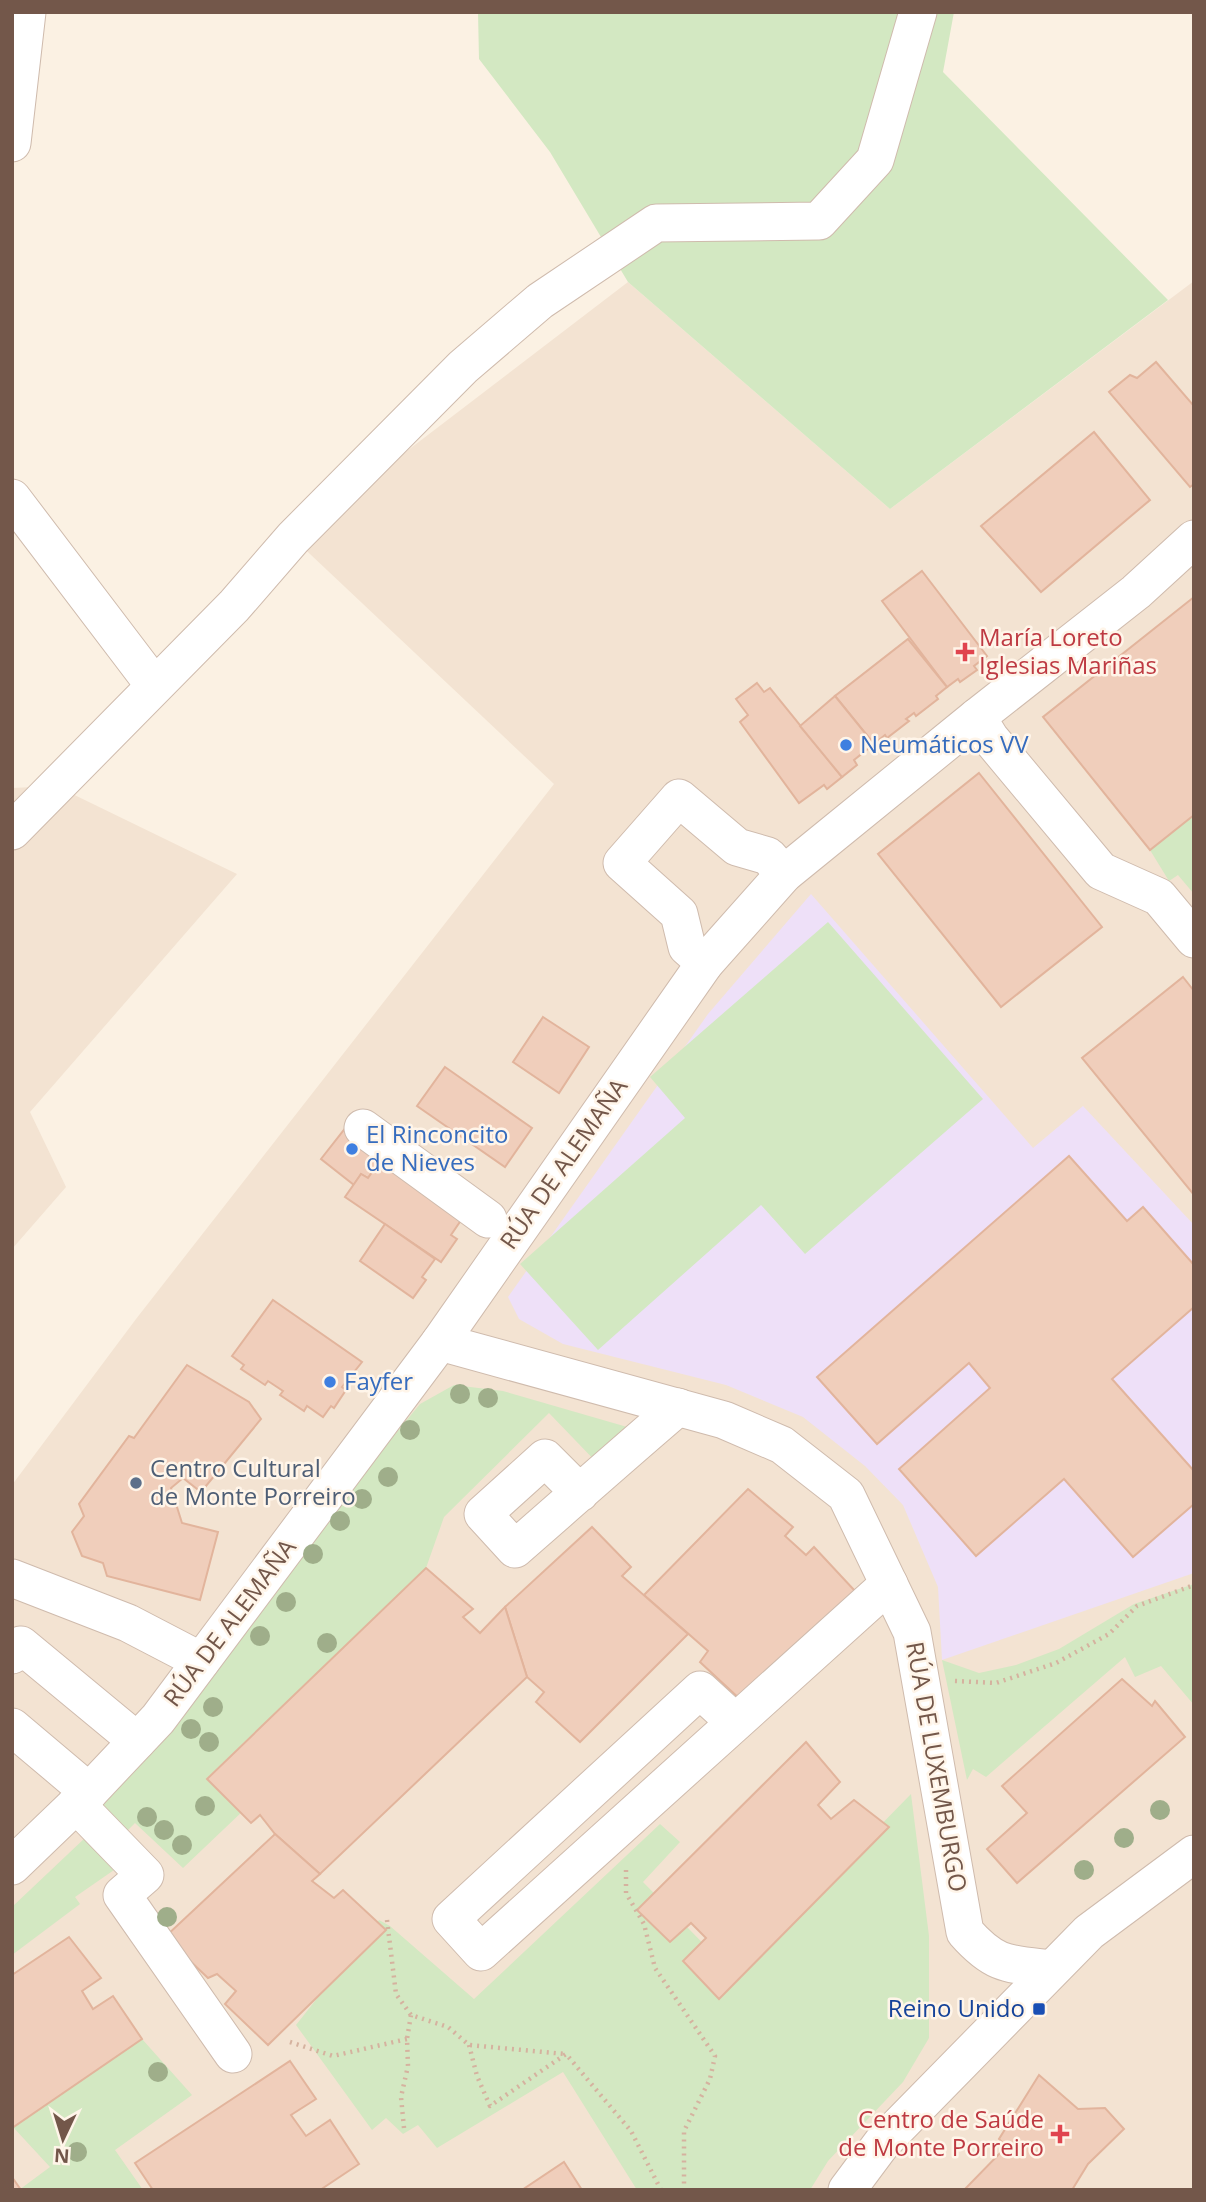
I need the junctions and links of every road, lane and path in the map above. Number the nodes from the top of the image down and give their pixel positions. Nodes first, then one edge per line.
1 (27, 12) edge
2 (919, 12) edge
3 (12, 143) edge
4 (12, 498) edge
5 (1194, 539) edge
6 (154, 685) junction
7 (977, 716) junction
8 (12, 831) edge
9 (784, 874) junction
10 (1194, 939) edge
11 (705, 963) junction
12 (363, 1128) dead end
13 (488, 1219) dead end
14 (440, 1342) junction
15 (678, 1407) junction
16 (580, 1493) dead end
17 (12, 1578) edge
18 (889, 1584) junction
19 (1194, 1585) edge
20 (12, 1655) edge
21 (201, 1661) junction
22 (955, 1681) dead end
23 (735, 1722) junction
24 (12, 1727) edge
25 (137, 1741) junction
26 (83, 1798) junction
27 (1194, 1854) edge
28 (12, 1866) edge
29 (626, 1866) dead end
30 (387, 1920) dead end
31 (1052, 1969) junction
32 (411, 2015) junction
33 (407, 2039) junction
34 (290, 2042) dead end
35 (469, 2045) junction
36 (233, 2054) dead end
37 (566, 2054) junction
38 (404, 2128) dead end
39 (661, 2190) edge
40 (684, 2190) edge
41 (847, 2190) edge

1 - 3 street
2 - 6 street
4 - 6 street
5 - 7 street, RÚA DE ALEMAÑA
6 - 8 street
7 - 9 street, RÚA DE ALEMAÑA
7 - 10 street
9 - 11 street, RÚA DE ALEMAÑA
9 - 11 street
11 - 14 street, RÚA DE ALEMAÑA
12 - 13 street
14 - 15 street, RÚA DE LUXEMBURGO
14 - 21 street, RÚA DE ALEMAÑA
15 - 16 street
15 - 18 street, RÚA DE LUXEMBURGO
17 - 21 street
18 - 23 street
18 - 31 street, RÚA DE LUXEMBURGO
19 - 22 path
20 - 25 street
21 - 25 street, RÚA DE ALEMAÑA
23 - 23 street
24 - 26 street
25 - 26 street, RÚA DE ALEMAÑA
26 - 28 street, RÚA DE ALEMAÑA
26 - 36 street
27 - 31 street
29 - 40 path
30 - 32 path
31 - 41 street
32 - 33 path
32 - 35 path
33 - 34 path
33 - 38 path
35 - 37 path
35 - 37 path
37 - 39 path

